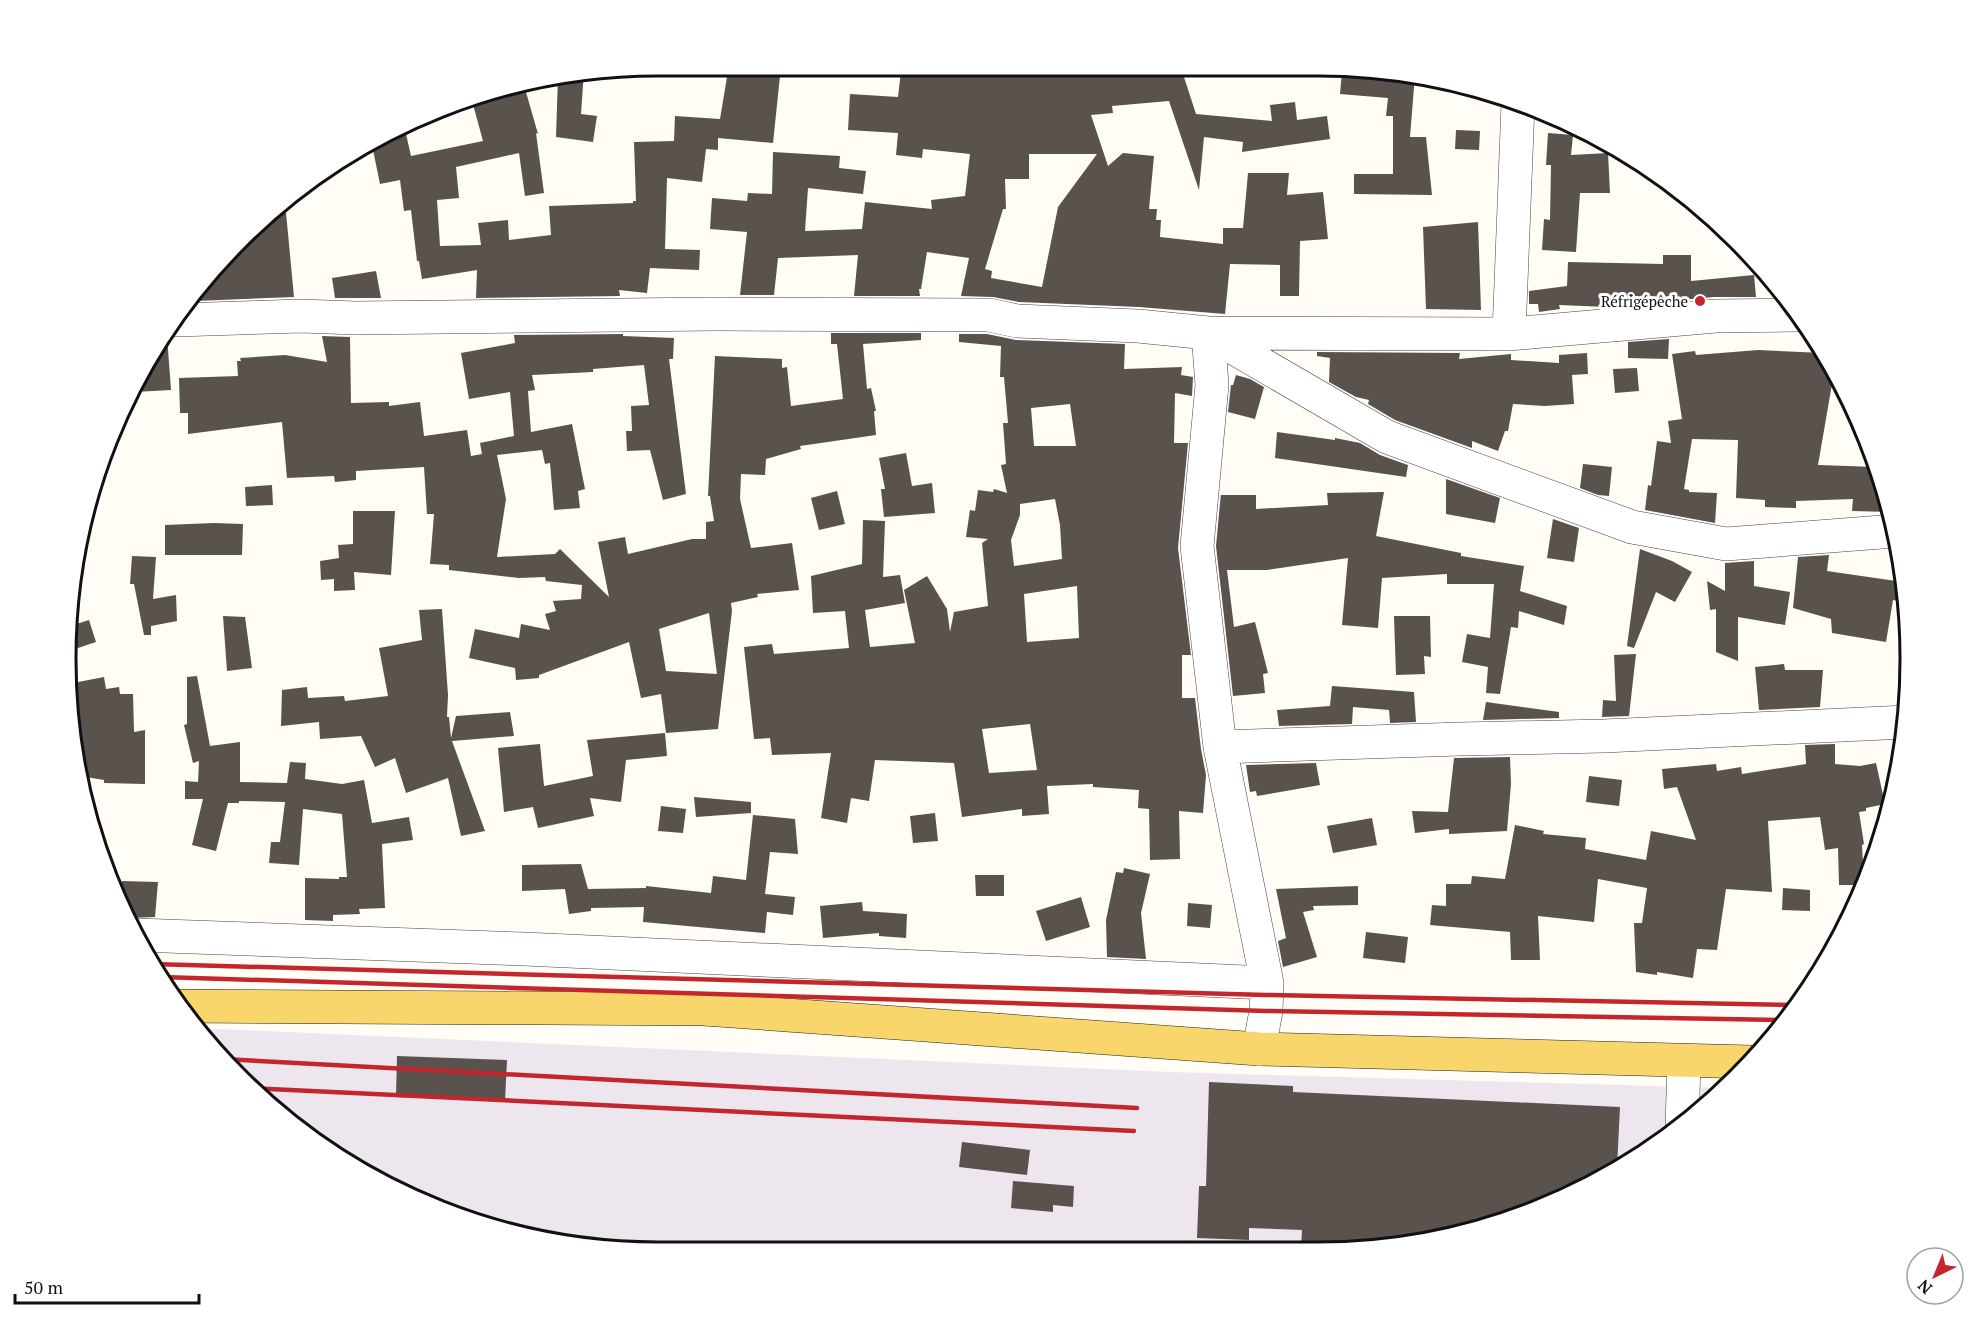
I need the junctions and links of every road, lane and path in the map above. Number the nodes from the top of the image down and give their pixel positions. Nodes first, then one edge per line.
1 (1518, 112) edge
2 (1788, 315) edge
3 (186, 320) edge
4 (1208, 333) junction
5 (1509, 334) junction
6 (1886, 532) edge
7 (1897, 722) edge
8 (1220, 747) junction
9 (147, 935) edge
10 (1267, 983) junction
11 (191, 1006) edge
12 (1259, 1049) junction
13 (1684, 1062) junction
14 (1738, 1062) edge
15 (1682, 1113) edge

1 - 5 street
2 - 5 street
3 - 4 street
4 - 5 street
4 - 6 street
4 - 8 street
7 - 8 street
8 - 10 street
9 - 10 street
10 - 12 street
11 - 12 main road
12 - 13 main road
13 - 14 main road
13 - 15 street

